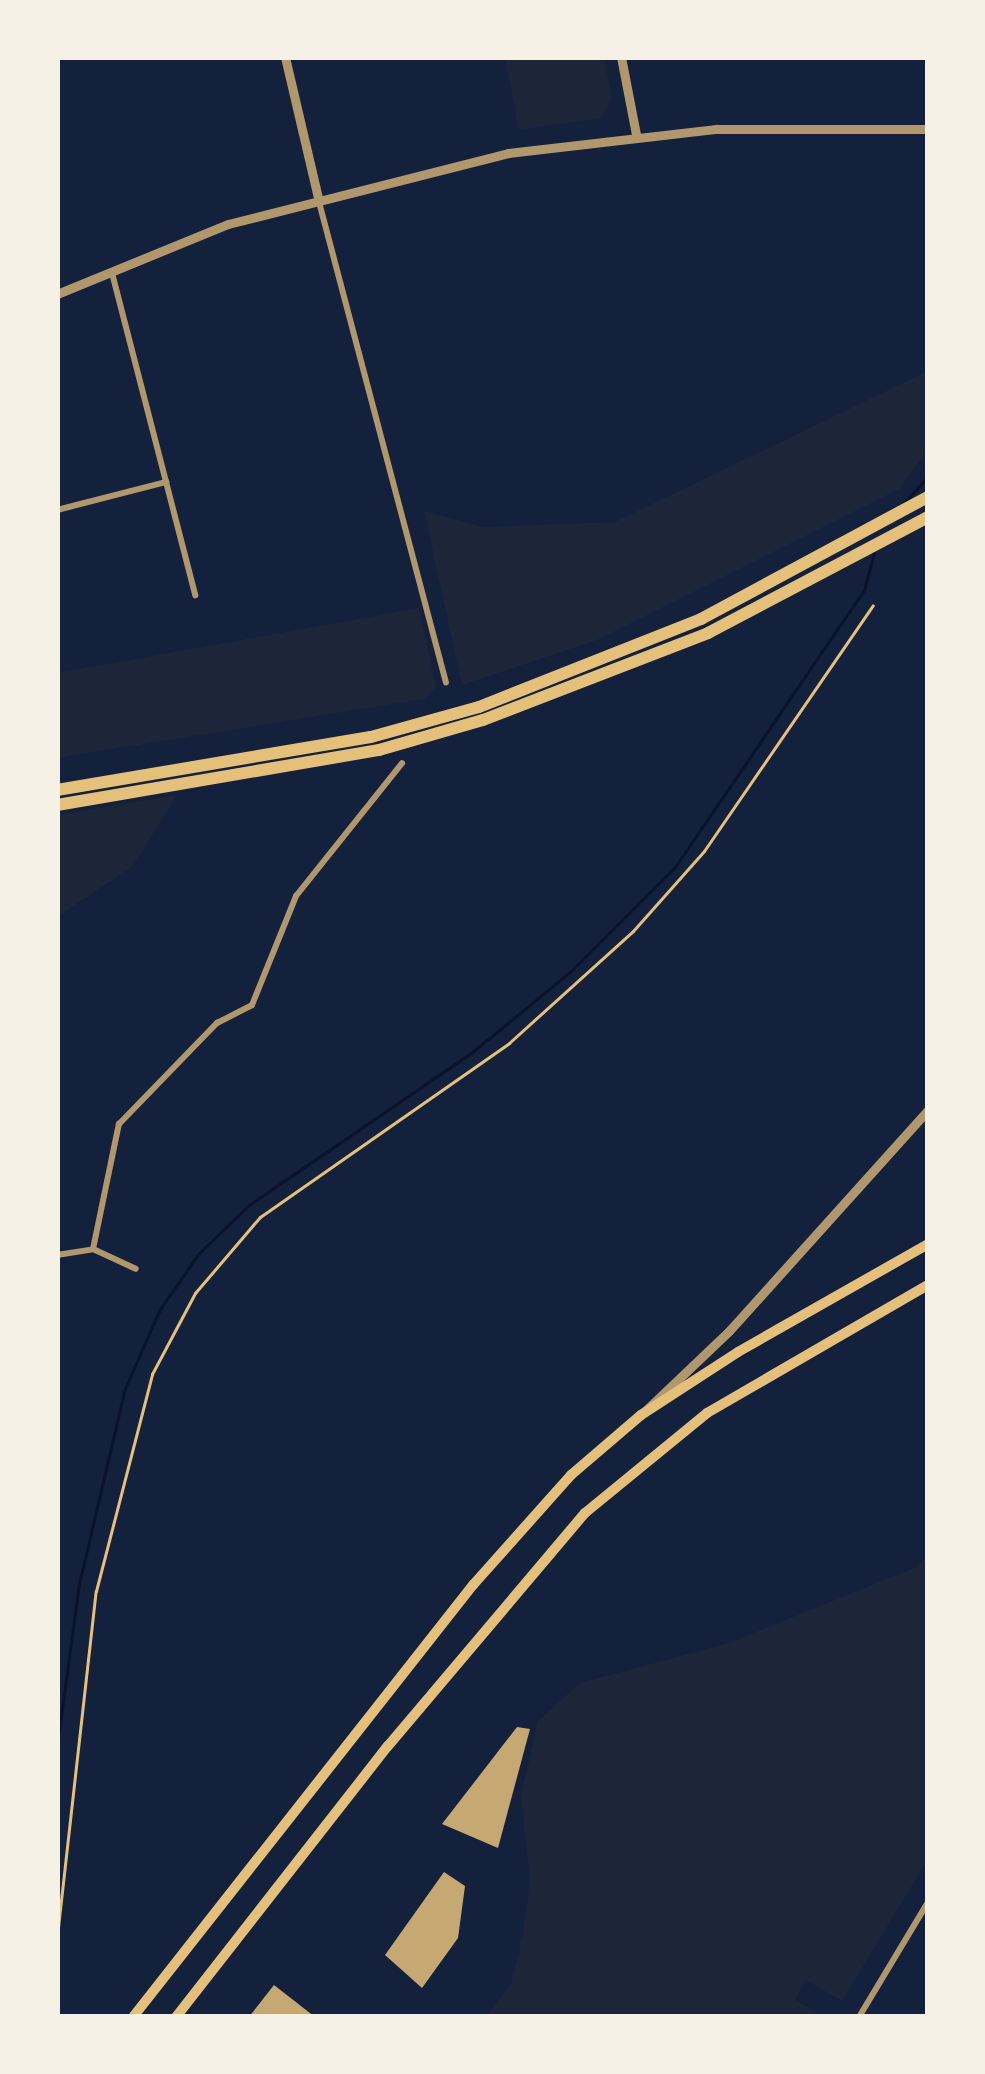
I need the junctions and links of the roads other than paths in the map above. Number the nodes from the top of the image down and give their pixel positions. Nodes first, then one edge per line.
1 (285, 57) edge
2 (621, 57) edge
3 (927, 129) edge
4 (636, 134) junction
5 (318, 198) junction
6 (110, 268) junction
7 (57, 294) edge
8 (166, 482) junction
9 (928, 497) edge
10 (57, 510) edge
11 (928, 517) edge
12 (195, 595) dead end
13 (446, 683) dead end
14 (402, 763) dead end
15 (57, 790) edge
16 (57, 806) edge
17 (928, 1110) edge
18 (928, 1244) edge
19 (93, 1250) junction
20 (57, 1255) edge
21 (136, 1269) dead end
22 (928, 1285) edge
23 (641, 1415) junction
24 (928, 1902) edge
25 (133, 2017) edge
26 (176, 2017) edge
27 (860, 2017) edge

1 - 5 street
2 - 4 street
3 - 4 street
4 - 5 street
5 - 6 street
5 - 13 street
6 - 7 street
6 - 8 street
8 - 10 street
8 - 12 street
9 - 15 highway
11 - 16 highway
14 - 19 street
17 - 23 street
18 - 23 main road
19 - 20 street
19 - 21 street
22 - 26 main road
23 - 25 main road
24 - 27 street

